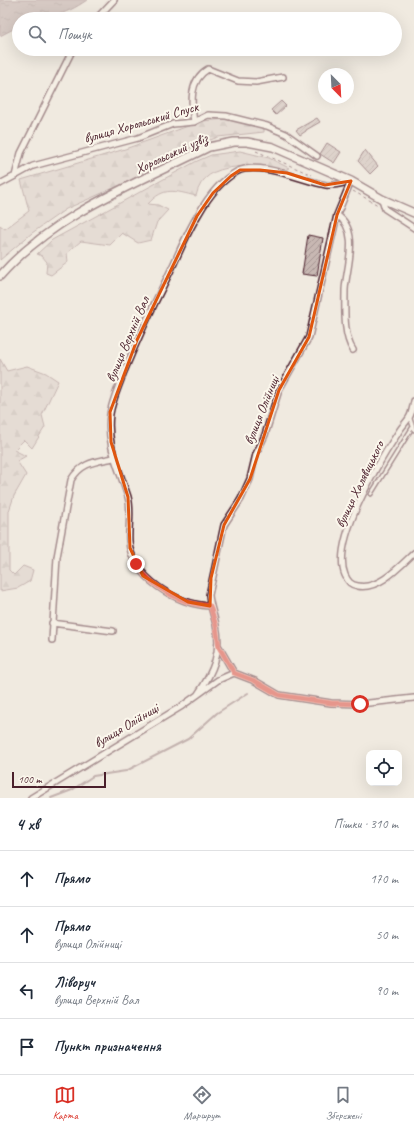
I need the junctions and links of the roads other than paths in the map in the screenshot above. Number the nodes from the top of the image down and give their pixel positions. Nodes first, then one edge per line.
1 (114, 0) edge
2 (103, 12) edge
3 (70, 56) edge
4 (283, 77) dead end
5 (194, 122) junction
6 (317, 156) dead end
7 (15, 176) junction
8 (0, 184) edge
9 (349, 184) junction
10 (382, 199) junction
11 (414, 214) edge
12 (337, 215) junction
13 (414, 228) edge
14 (0, 276) edge
15 (353, 350) dead end
16 (414, 401) edge
17 (410, 416) junction
18 (413, 429) edge
19 (113, 458) junction
20 (371, 494) dead end
21 (414, 553) edge
22 (210, 606) junction
23 (52, 623) junction
24 (113, 631) dead end
25 (52, 640) dead end
26 (219, 647) junction
27 (234, 673) junction
28 (198, 694) junction
29 (414, 698) edge
30 (31, 798) edge

1 - 2 street
3 - 7 street
4 - 5 street
5 - 6 street, вулиця Хорольський Спуск
5 - 7 street, вулиця Хорольський Спуск
7 - 8 street, вулиця Хорольський Спуск
9 - 10 main road, Хорольський узвіз
9 - 12 street, вулиця Олійниці
9 - 14 main road, Хорольський узвіз
9 - 19 street, вулиця Верхній Вал
10 - 11 main road, Хорольський узвіз
10 - 13 street
12 - 15 street
12 - 22 street, вулиця Олійниці
16 - 17 street, вулиця Халявицького
17 - 18 lane
17 - 21 street, вулиця Халявицького
18 - 20 lane
19 - 22 street, вулиця Верхній Вал
19 - 23 street
22 - 26 street, вулиця Олійниці
23 - 24 street
23 - 25 street
26 - 27 street
26 - 28 street
27 - 28 street, вулиця Олійниці
27 - 29 street
28 - 30 street, вулиця Олійниці

